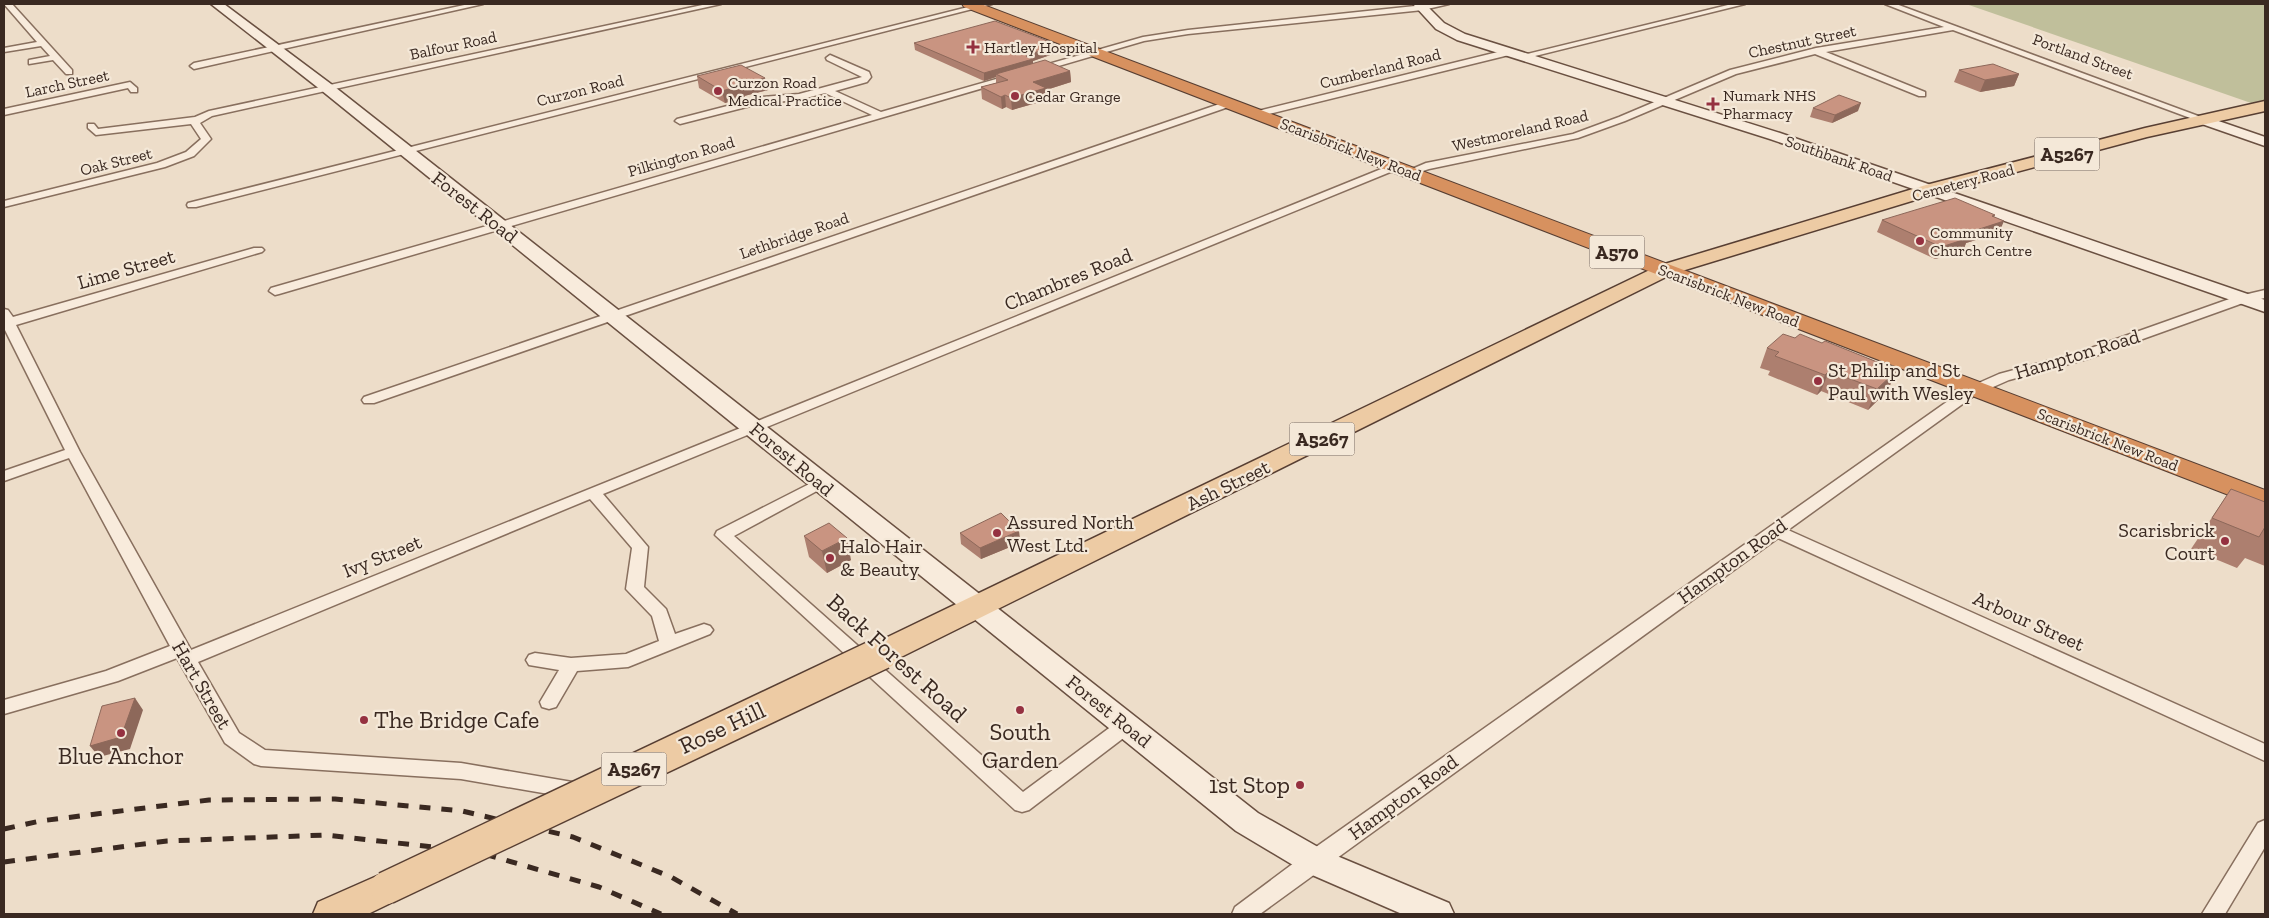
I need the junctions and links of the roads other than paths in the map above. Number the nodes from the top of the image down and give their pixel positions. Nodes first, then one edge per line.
1 (8, 4) edge
2 (218, 4) edge
3 (479, 4) edge
4 (717, 4) edge
5 (1445, 4) edge
6 (1741, 4) edge
7 (1888, 4) edge
8 (978, 5) edge
9 (1421, 6) edge
10 (1953, 28) junction
11 (43, 43) junction
12 (275, 49) junction
13 (4, 50) edge
14 (1816, 51) junction
15 (1096, 53) junction
16 (1516, 54) junction
17 (54, 57) junction
18 (830, 58) dead end
19 (32, 62) dead end
20 (194, 66) dead end
21 (69, 72) dead end
22 (326, 87) junction
23 (134, 90) dead end
24 (826, 90) junction
25 (1922, 94) dead end
26 (1662, 101) junction
27 (1230, 103) junction
28 (2265, 106) edge
29 (4, 112) edge
30 (1256, 114) junction
31 (880, 115) junction
32 (197, 120) junction
33 (2204, 120) junction
34 (680, 122) dead end
35 (91, 126) dead end
36 (2265, 142) edge
37 (404, 151) junction
38 (1403, 169) junction
39 (1932, 189) junction
40 (4, 204) edge
41 (192, 205) dead end
42 (500, 226) junction
43 (258, 250) dead end
44 (1665, 270) junction
45 (275, 291) dead end
46 (2265, 294) edge
47 (2246, 299) junction
48 (2265, 306) edge
49 (613, 315) junction
50 (5, 320) edge
51 (1978, 389) junction
52 (369, 400) dead end
53 (754, 427) junction
54 (73, 452) junction
55 (4, 476) edge
56 (821, 484) junction
57 (593, 492) junction
58 (2265, 500) edge
59 (1775, 530) junction
60 (979, 608) junction
61 (704, 630) dead end
62 (669, 644) junction
63 (184, 654) junction
64 (535, 660) dead end
65 (571, 665) junction
66 (549, 702) dead end
67 (4, 707) edge
68 (1127, 725) junction
69 (2265, 753) edge
70 (585, 792) junction
71 (2265, 828) edge
72 (1314, 861) junction
73 (332, 914) edge
74 (1243, 914) edge
75 (1437, 914) edge
76 (2213, 914) edge

1 - 11 street
2 - 12 street, Forest Road
3 - 12 street
4 - 22 street, Balfour Road
5 - 9 street, Pilkington Road
6 - 16 street, Cumberland Road
7 - 10 street, Portland Street
8 - 15 highway, Scarisbrick New Road / A570
8 - 37 street, Curzon Road
9 - 15 street, Pilkington Road
9 - 16 street, Southbank Road
10 - 14 street, Chestnut Street
10 - 33 street, Portland Street
11 - 13 street
11 - 17 street
12 - 20 street
12 - 22 street, Forest Road
14 - 25 street
14 - 26 street, Chestnut Street
15 - 27 highway, Scarisbrick New Road / A570
15 - 31 street, Pilkington Road
16 - 26 street, Southbank Road
16 - 30 street, Cumberland Road
17 - 19 street
17 - 21 street
18 - 24 street
22 - 32 street, Balfour Road
22 - 37 street, Forest Road
23 - 29 street, Larch Street
24 - 31 street
24 - 34 street
26 - 38 street, Westmoreland Road
26 - 39 street, Southbank Road
27 - 30 highway, Scarisbrick New Road / A570
27 - 49 street, Lethbridge Road
28 - 33 main road, Cemetery Road / A5267
30 - 38 highway, Scarisbrick New Road / A570
31 - 42 street, Pilkington Road
32 - 35 street, Balfour Road
32 - 40 street, Oak Street
33 - 36 street, Portland Street
33 - 39 main road, Cemetery Road / A5267
37 - 41 street, Curzon Road
37 - 42 street, Forest Road
38 - 44 highway, Scarisbrick New Road / A570
38 - 53 street, Chambres Road
39 - 44 main road, Cemetery Road / A5267
39 - 47 street, Southbank Road
42 - 45 street, Pilkington Road
42 - 49 street, Forest Road
43 - 50 street, Lime Street
44 - 51 highway, Scarisbrick New Road / A570
44 - 60 main road, Ash Street / A5267
46 - 47 street, Hampton Road
47 - 48 street, Southbank Road
47 - 51 street, Hampton Road
49 - 52 street, Lethbridge Road
49 - 53 street, Forest Road
50 - 54 street, Hart Street
51 - 58 highway, Scarisbrick New Road / A570
51 - 59 street, Hampton Road
53 - 56 street, Forest Road
53 - 57 street, Chambres Road
54 - 55 street
54 - 63 street, Hart Street
56 - 60 street, Forest Road
56 - 68 street, Back Forest Road
57 - 62 street
57 - 63 street, Ivy Street
59 - 69 street, Arbour Street
59 - 72 street, Hampton Road
60 - 68 street, Forest Road
60 - 70 main road, Rose Hill / A5267, bridge
61 - 62 street
62 - 65 street
63 - 67 street, Ivy Street
63 - 70 street, Hart Street
64 - 65 street
65 - 66 street
68 - 72 street, Forest Road
70 - 73 main road, Rose Hill / A5267, bridge
71 - 76 street
72 - 74 street, Hampton Road
72 - 75 street, Forest Road

